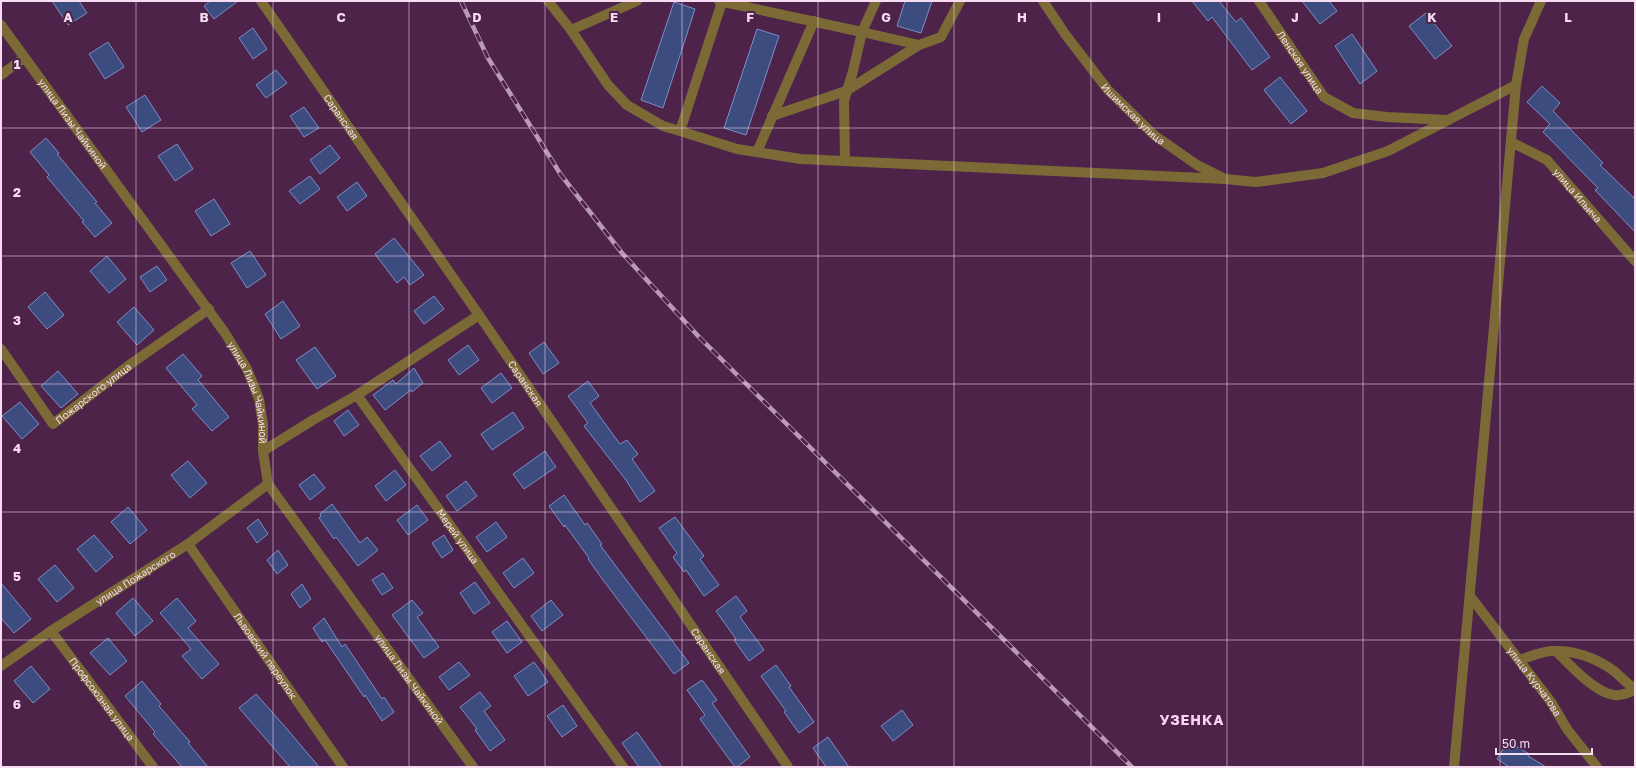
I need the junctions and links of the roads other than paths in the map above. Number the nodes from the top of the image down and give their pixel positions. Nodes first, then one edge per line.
1 (261, 1) edge
2 (548, 1) edge
3 (637, 1) edge
4 (720, 1) edge
5 (876, 1) edge
6 (960, 1) edge
7 (1043, 1) edge
8 (1259, 1) edge
9 (1541, 1) edge
10 (814, 21) junction
11 (1, 26) edge
12 (571, 30) junction
13 (862, 32) junction
14 (919, 45) junction
15 (24, 58) junction
16 (1, 75) edge
17 (1516, 85) junction
18 (846, 91) junction
19 (772, 116) junction
20 (1447, 120) junction
21 (680, 131) junction
22 (1511, 142) junction
23 (757, 152) junction
24 (845, 161) junction
25 (1225, 179) junction
26 (1635, 261) edge
27 (208, 310) junction
28 (479, 315) junction
29 (1, 349) edge
30 (357, 395) junction
31 (263, 451) junction
32 (268, 484) junction
33 (188, 544) junction
34 (1470, 596) junction
35 (51, 631) junction
36 (1556, 651) junction
37 (1518, 660) junction
38 (1, 666) edge
39 (1635, 690) edge
40 (153, 767) edge
41 (343, 767) edge
42 (473, 767) edge
43 (623, 767) edge
44 (788, 767) edge
45 (1454, 767) edge
46 (1597, 767) edge

1 - 28 street, Саранская
2 - 12 street
3 - 12 street
4 - 10 street
4 - 21 street
5 - 13 street
6 - 14 street
7 - 25 street, Ишимская улица
8 - 20 street, Ленская улица
9 - 17 street
10 - 13 street
10 - 19 street
11 - 15 street, улица Лизы Чайкиной
12 - 21 street
13 - 14 street
13 - 18 street
14 - 18 street
15 - 16 street
15 - 27 street, улица Лизы Чайкиной
17 - 20 street, Ишимская улица
17 - 22 street
18 - 19 street
18 - 24 street
19 - 23 street
20 - 25 street, Ишимская улица
21 - 23 street
22 - 26 street, улица Ильича
22 - 34 street
23 - 24 street
24 - 25 street
27 - 29 street, Пожарского улица
27 - 31 street, улица Лизы Чайкиной
28 - 30 street
28 - 44 street, Саранская
30 - 31 street
30 - 43 street, Мерей улица
31 - 32 street, улица Лизы Чайкиной
32 - 33 street, улица Пожарского
32 - 42 street, улица Лизы Чайкиной
33 - 35 street, улица Пожарского
33 - 41 street, Львовский переулок
34 - 37 street, улица Курчатова
34 - 45 street
35 - 38 street, улица Пожарского
35 - 40 street, Профсоюзная улица
36 - 37 street
36 - 39 street
36 - 39 street
37 - 46 street, улица Курчатова

